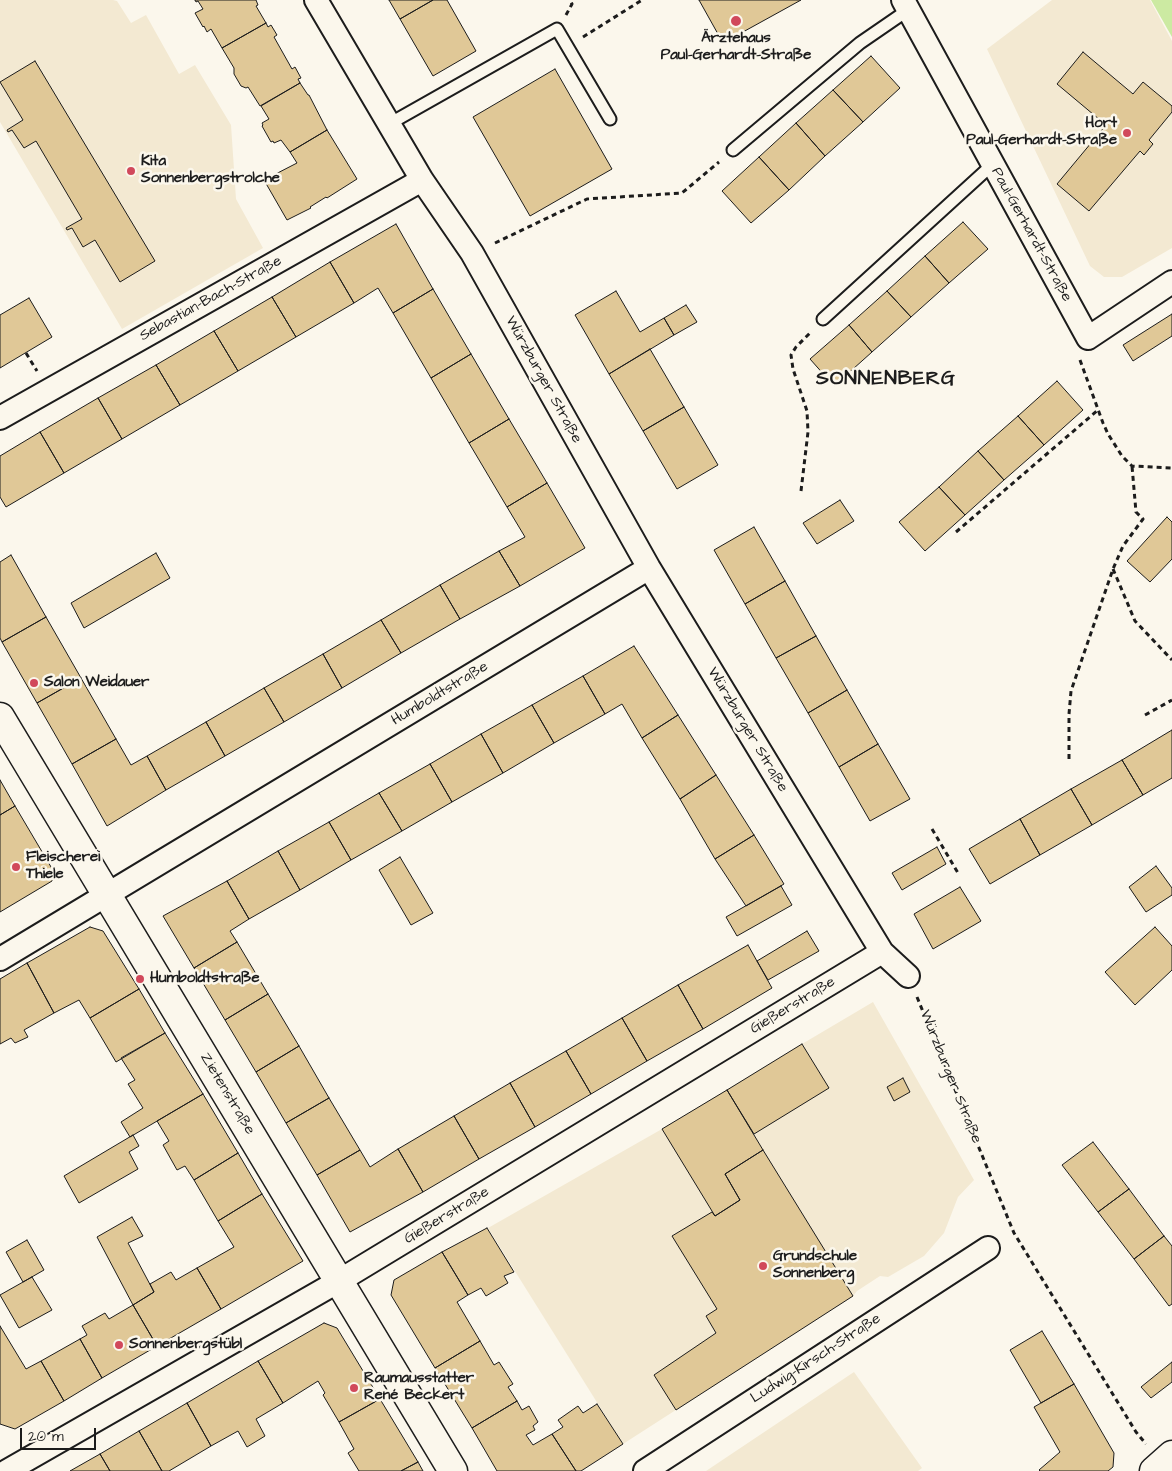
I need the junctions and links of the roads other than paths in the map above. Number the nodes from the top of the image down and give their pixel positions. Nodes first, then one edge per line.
1 (316, 0) edge
2 (906, 5) edge
3 (610, 119) dead end
4 (389, 124) junction
5 (733, 150) road end
6 (993, 164) junction
7 (422, 180) junction
8 (1172, 282) edge
9 (823, 319) road end
10 (0, 418) edge
11 (649, 568) junction
12 (0, 717) edge
13 (107, 895) junction
14 (882, 952) junction
15 (0, 959) edge
16 (908, 976) road end
17 (988, 1248) dead end
18 (339, 1281) junction
19 (8, 1471) edge
20 (453, 1471) edge
21 (645, 1471) edge

1 - 4 street, Würzburger Straße
2 - 5 lane
2 - 6 street, Paul-Gerhardt-Straße
3 - 4 lane
4 - 7 street, Würzburger Straße
6 - 8 street, Paul-Gerhardt-Straße
6 - 9 lane
7 - 10 street, Sebastian-Bach-Straße
7 - 11 street, Würzburger Straße
11 - 13 street, Humboldtstraße
11 - 14 street, Würzburger Straße
12 - 13 street, Zietenstraße
13 - 15 street, Humboldtstraße
13 - 18 street, Zietenstraße
14 - 16 street, Würzburger Straße
14 - 18 street, Gießerstraße
17 - 21 street, Ludwig-Kirsch-Straße
18 - 19 street, Gießerstraße
18 - 20 street, Zietenstraße

